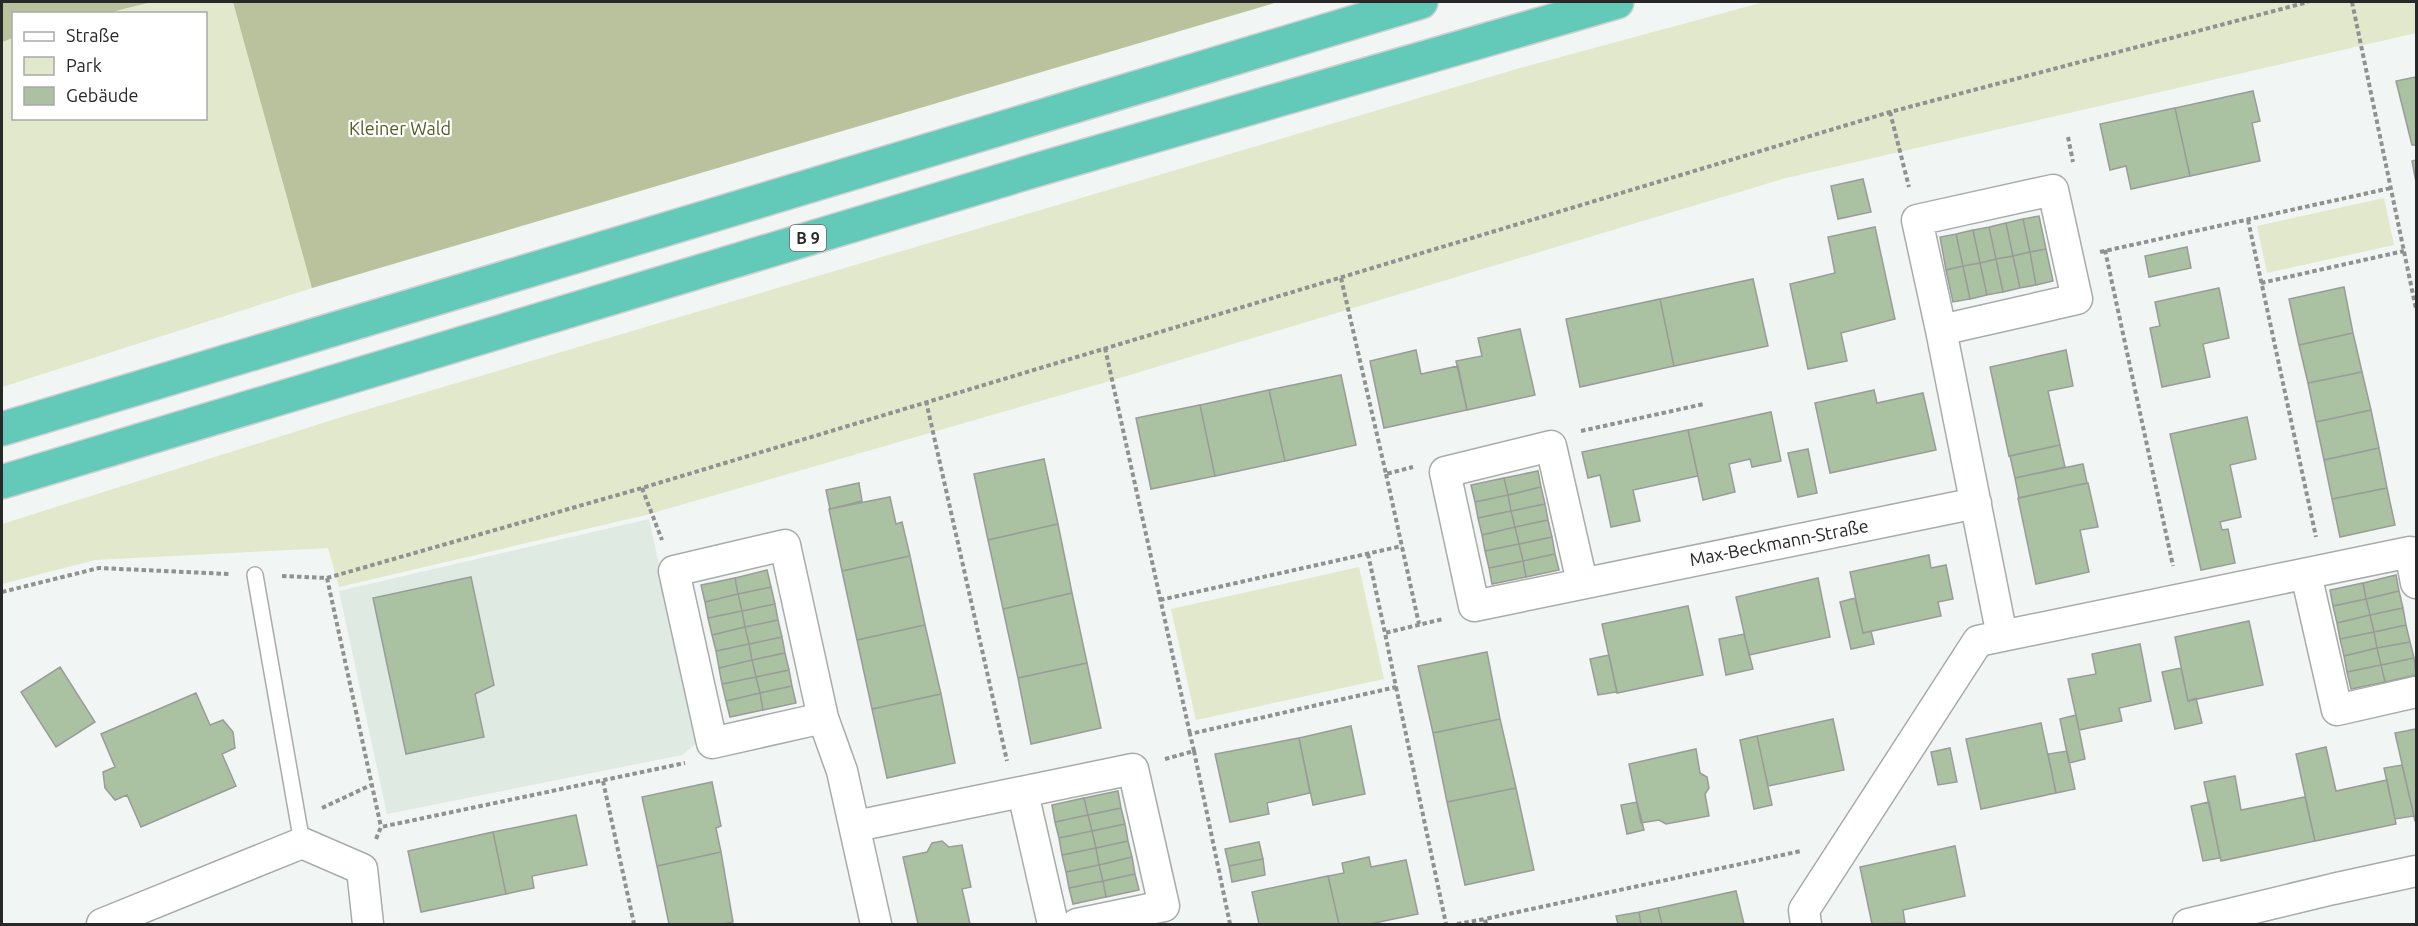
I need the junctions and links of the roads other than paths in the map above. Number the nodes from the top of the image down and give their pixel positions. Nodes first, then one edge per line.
1 (1421, 2) edge
2 (1617, 2) edge
3 (1941, 330) junction
4 (2, 429) edge
5 (2, 482) edge
6 (1976, 503) junction
7 (2314, 572) junction
8 (255, 576) road end
9 (1582, 582) junction
10 (2416, 583) edge
11 (2002, 636) junction
12 (2416, 692) edge
13 (823, 718) junction
14 (1019, 794) junction
15 (856, 826) junction
16 (302, 843) junction
17 (2416, 871) edge
18 (102, 924) edge
19 (368, 924) edge
20 (876, 924) edge
21 (1053, 924) edge
22 (1077, 924) edge
23 (1806, 924) edge
24 (2188, 924) edge

1 - 4 highway
2 - 5 highway, B 9
3 - 3 street
3 - 6 street
6 - 9 street, Max-Beckmann-Straße
6 - 11 street
7 - 10 street
7 - 11 street
7 - 12 street
8 - 16 lane
9 - 9 street, Max-Beckmann-Straße
11 - 23 street
13 - 13 street
13 - 15 street
14 - 15 street
14 - 21 street
14 - 22 street
15 - 20 street
16 - 18 street
16 - 19 street
17 - 24 street

